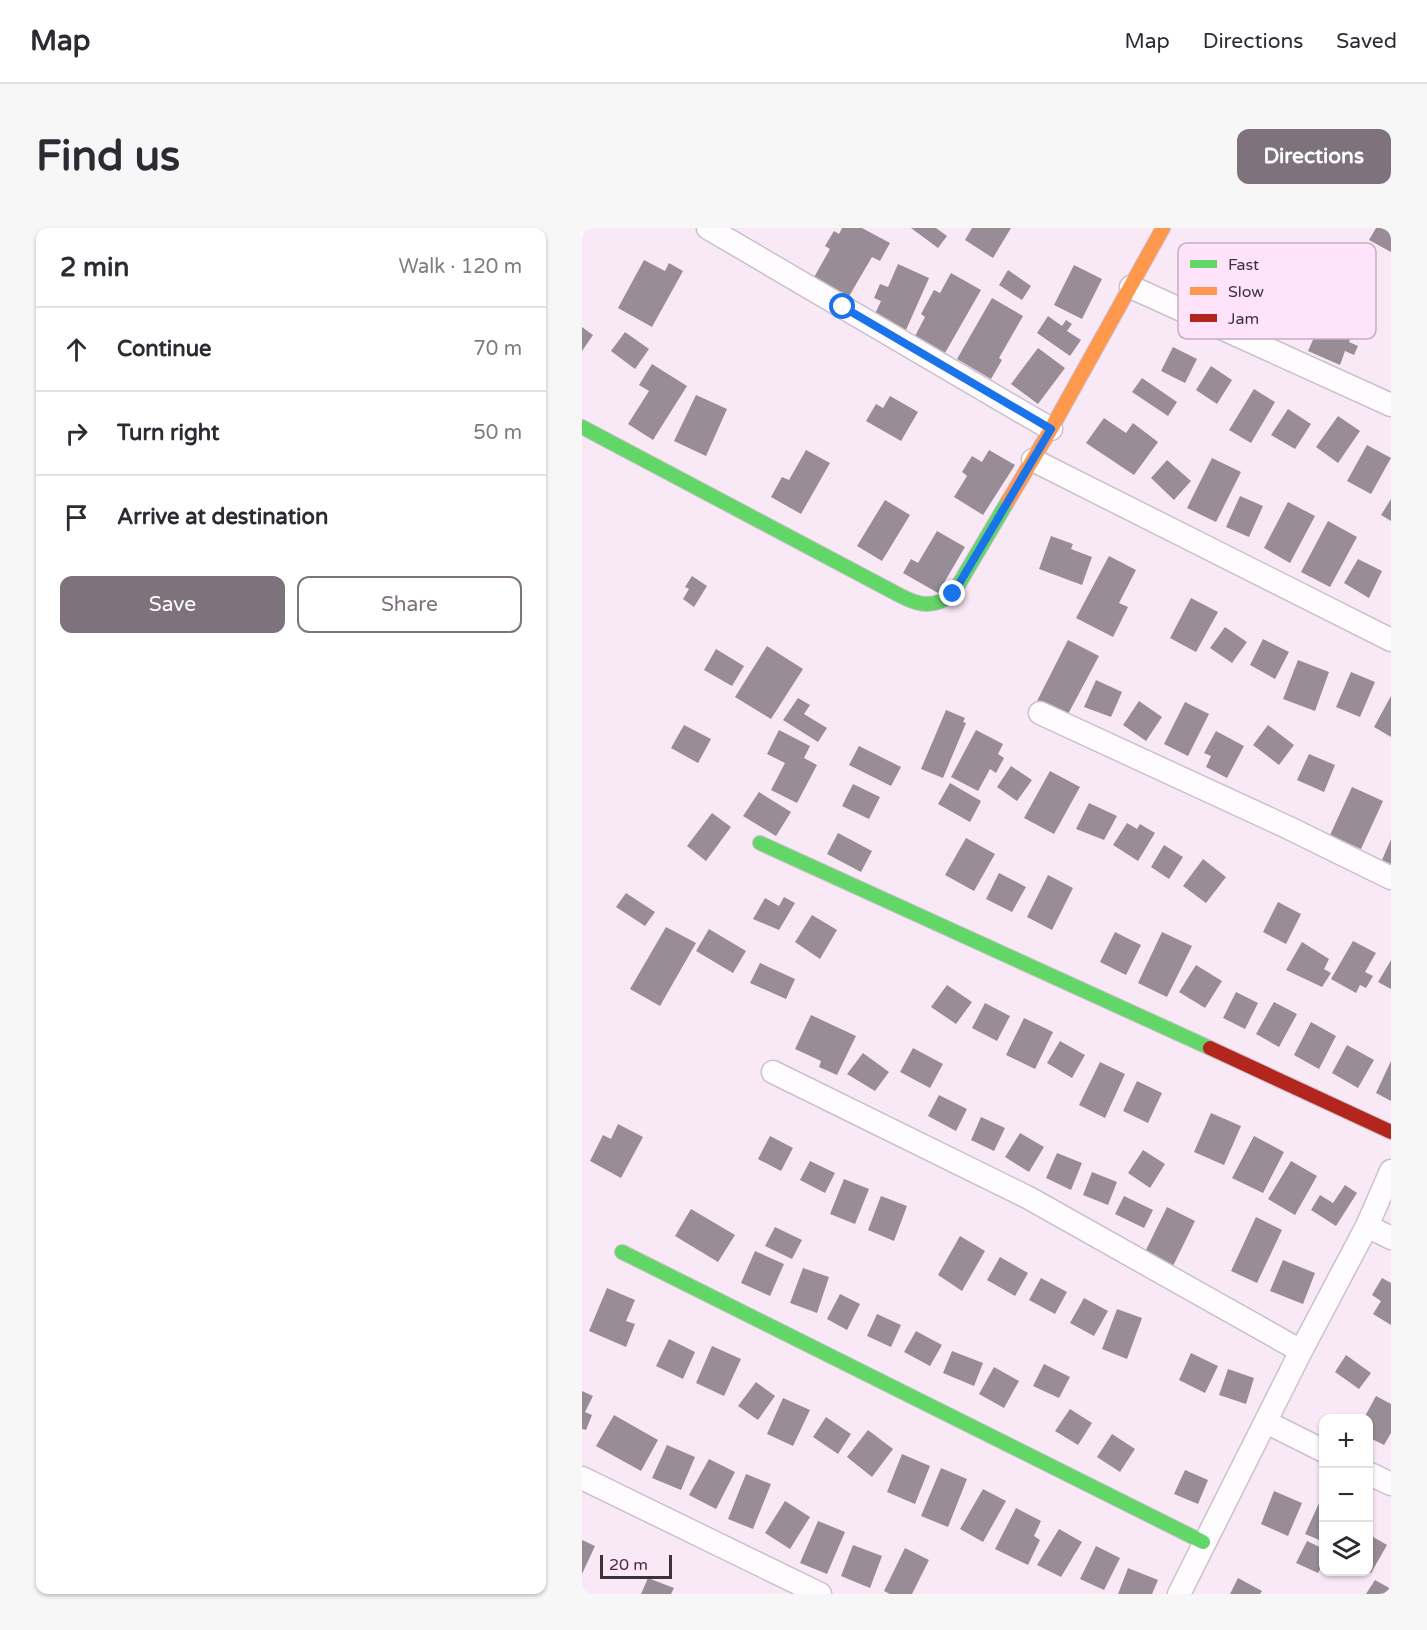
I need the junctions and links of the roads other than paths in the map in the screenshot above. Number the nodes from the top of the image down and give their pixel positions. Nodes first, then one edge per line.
1 (708, 228) edge
2 (1156, 230) edge
3 (1131, 287) junction
4 (1178, 308) edge
5 (1246, 339) edge
6 (1391, 405) edge
7 (582, 427) edge
8 (1051, 429) junction
9 (1033, 459) junction
10 (1391, 640) edge
11 (1040, 713) dead end
12 (760, 843) dead end
13 (1391, 878) edge
14 (773, 1072) dead end
15 (1391, 1132) edge
16 (1391, 1171) edge
17 (1367, 1226) junction
18 (1391, 1238) edge
19 (622, 1252) dead end
20 (1301, 1351) junction
21 (1266, 1422) junction
22 (1319, 1448) edge
23 (1373, 1475) edge
24 (582, 1478) edge
25 (1391, 1484) edge
26 (1203, 1542) junction
27 (820, 1594) edge
28 (1179, 1594) edge

1 - 8 street
2 - 3 street
3 - 4 street
3 - 8 street
5 - 6 street
7 - 9 street
8 - 9 street
9 - 10 street
11 - 13 street
12 - 15 street
14 - 20 street
16 - 17 street
17 - 18 street
17 - 20 street
19 - 26 street
20 - 21 street
21 - 22 street
21 - 26 street
23 - 25 street
24 - 27 street
26 - 28 street

